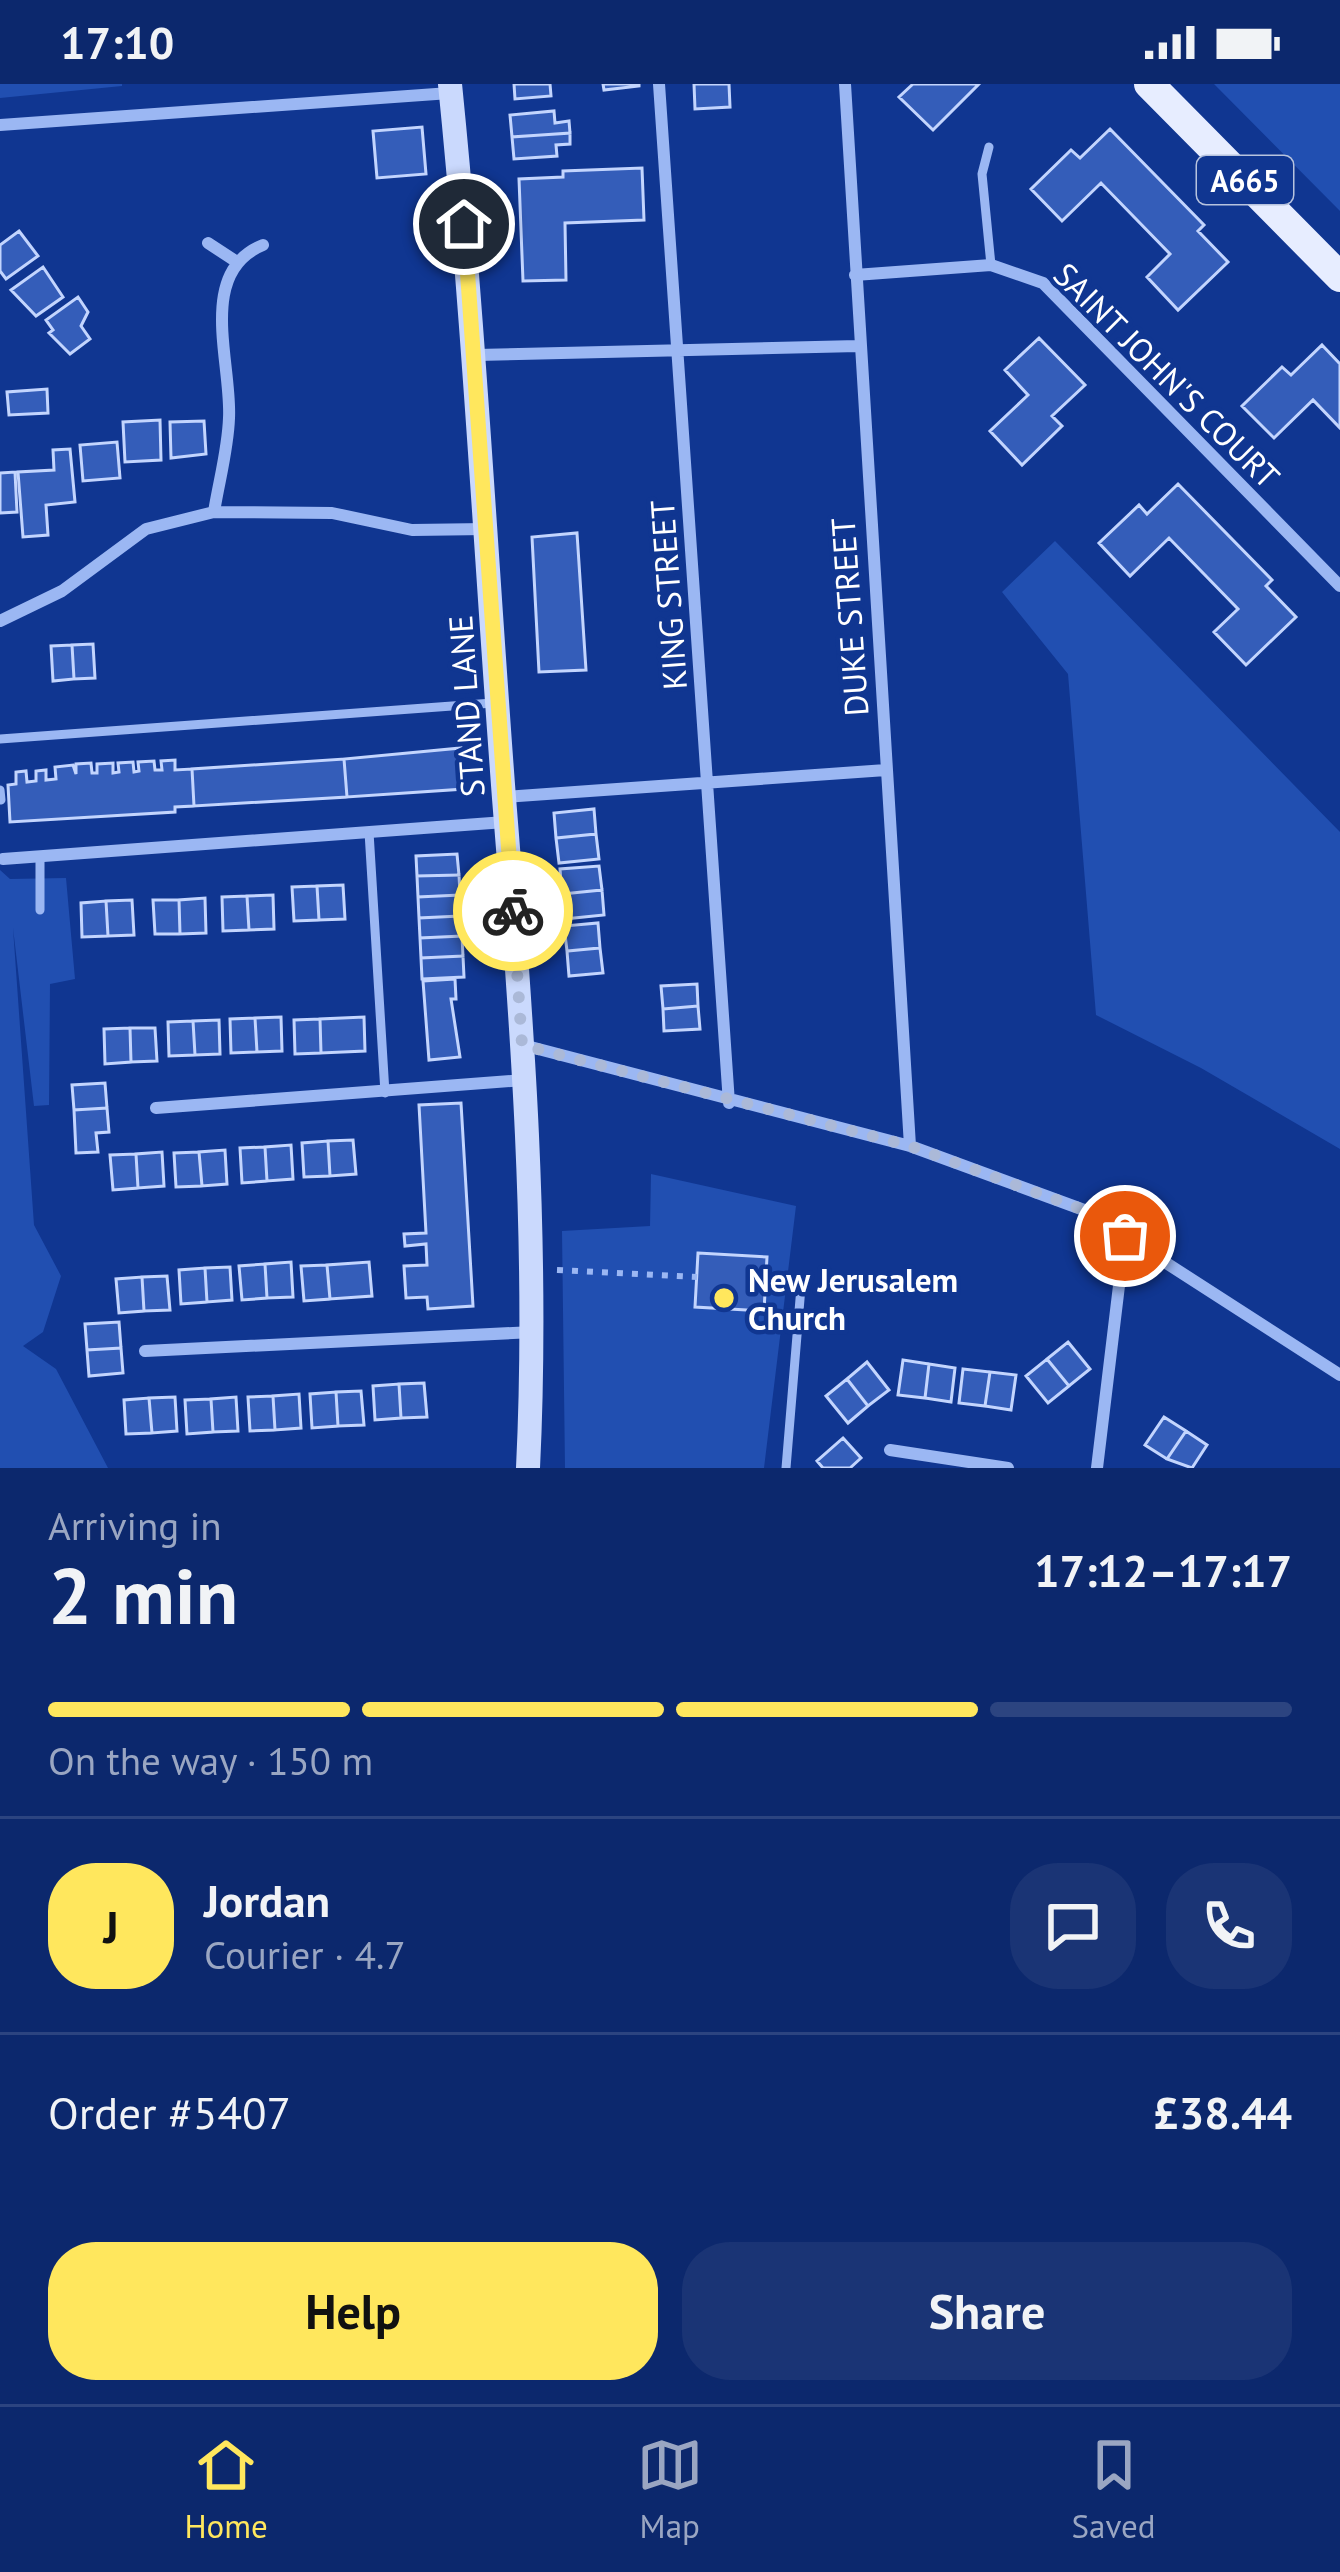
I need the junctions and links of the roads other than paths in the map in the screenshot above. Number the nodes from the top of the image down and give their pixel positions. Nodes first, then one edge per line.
1 (658, 84) edge
2 (845, 84) edge
3 (1149, 84) edge
4 (451, 89) edge
5 (0, 125) edge
6 (989, 147) dead end
7 (208, 243) dead end
8 (263, 245) dead end
9 (237, 262) junction
10 (991, 265) junction
11 (855, 275) junction
12 (1340, 277) edge
13 (858, 346) junction
14 (679, 352) junction
15 (477, 356) junction
16 (214, 512) junction
17 (487, 529) junction
18 (1340, 586) edge
19 (1, 618) edge
20 (498, 703) junction
21 (0, 739) edge
22 (886, 770) junction
23 (707, 782) junction
24 (0, 790) edge
25 (1, 800) edge
26 (505, 809) junction
27 (369, 832) junction
28 (40, 856) junction
29 (3, 859) dead end
30 (40, 910) dead end
31 (522, 1045) junction
32 (523, 1080) junction
33 (385, 1093) junction
34 (729, 1102) junction
35 (156, 1108) dead end
36 (910, 1146) junction
37 (1125, 1236) junction
38 (801, 1287) dead end
39 (535, 1332) junction
40 (145, 1351) dead end
41 (1340, 1376) edge
42 (890, 1450) dead end
43 (528, 1468) edge
44 (786, 1468) edge
45 (1008, 1468) edge
46 (1096, 1468) edge

1 - 14 street, KING STREET
2 - 11 street, DUKE STREET
3 - 12 main road, A665
4 - 5 street
4 - 15 street, STAND LANE
6 - 10 lane
7 - 9 street
8 - 9 street
9 - 16 street
10 - 11 street, SAINT JOHN'S COURT
10 - 18 street, SAINT JOHN'S COURT
11 - 13 street, DUKE STREET
13 - 14 street
13 - 22 street, DUKE STREET
14 - 15 street
14 - 23 street, KING STREET
15 - 17 street, STAND LANE
16 - 17 street
16 - 19 street
17 - 20 street, STAND LANE
20 - 21 lane
20 - 26 street, STAND LANE
22 - 23 street
22 - 36 street, DUKE STREET
23 - 26 street
23 - 34 street, KING STREET
24 - 25 lane
26 - 27 street
26 - 31 street, STAND LANE
27 - 28 street
27 - 33 lane
28 - 29 street
28 - 30 lane
31 - 32 street, STAND LANE
31 - 34 street
32 - 33 street
32 - 39 street, STAND LANE
33 - 35 street
34 - 36 street
36 - 37 street
37 - 41 street
37 - 46 street
38 - 44 lane
39 - 40 street
39 - 43 street, STAND LANE
42 - 45 street

